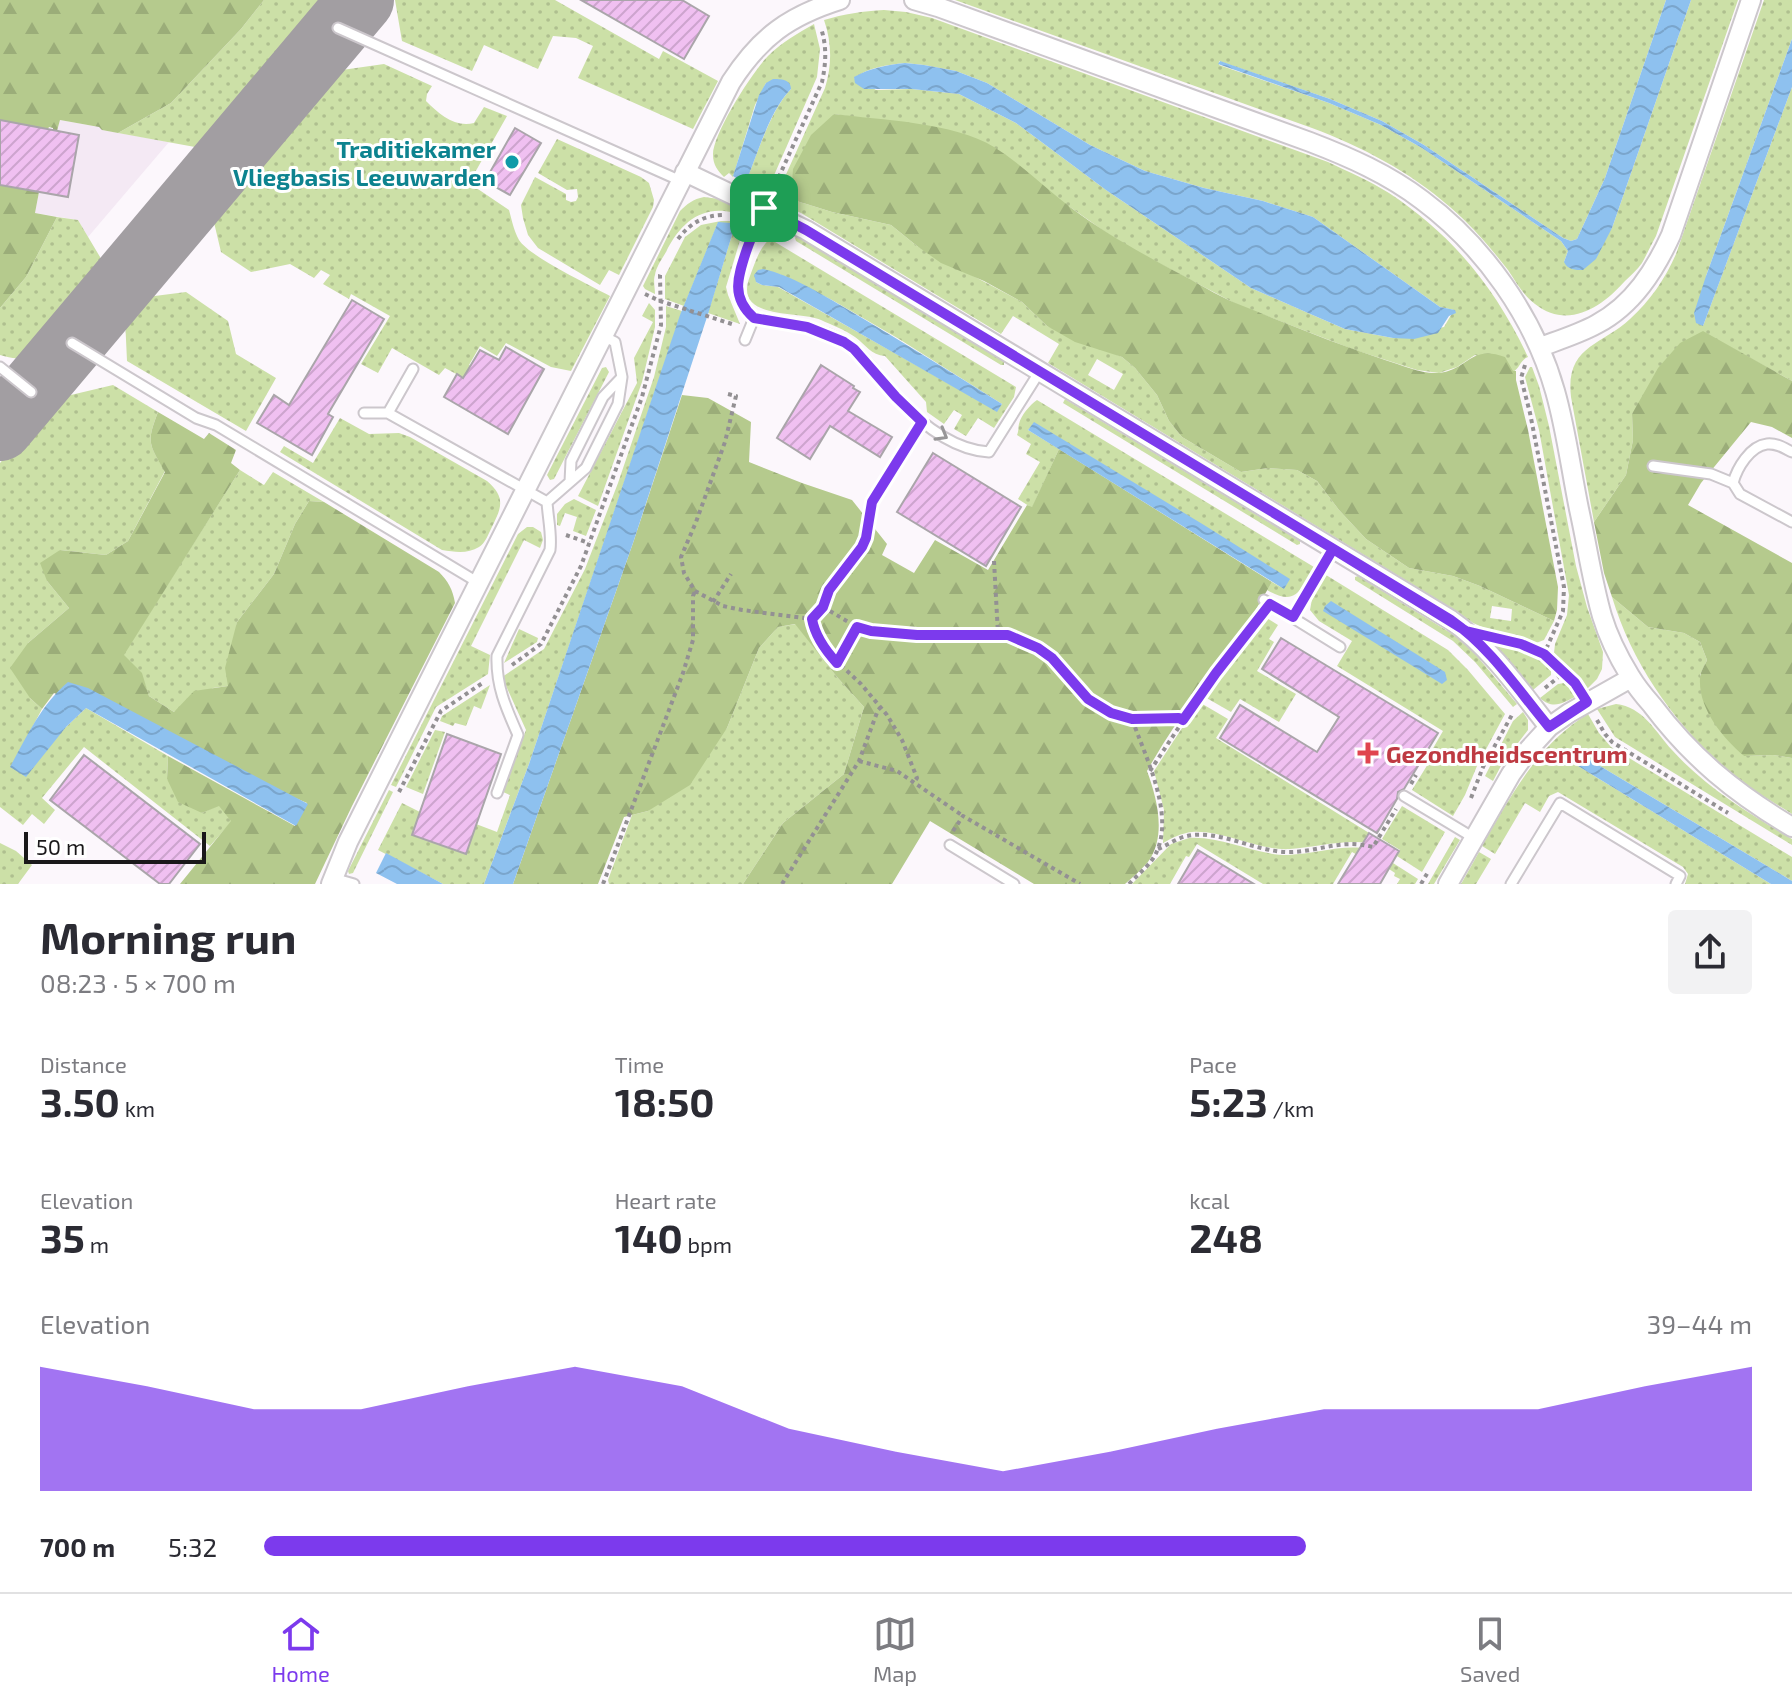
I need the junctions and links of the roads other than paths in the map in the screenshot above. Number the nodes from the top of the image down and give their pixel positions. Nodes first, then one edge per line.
1 (840, 0) edge
2 (914, 0) edge
3 (1751, 0) edge
4 (813, 4) edge
5 (338, 28) dead end
6 (683, 176) junction
7 (764, 208) junction
8 (754, 318) junction
9 (603, 336) junction
10 (745, 340) dead end
11 (72, 343) dead end
12 (1541, 352) junction
13 (0, 367) edge
14 (413, 369) dead end
15 (1040, 371) junction
16 (622, 377) junction
17 (31, 392) dead end
18 (364, 413) dead end
19 (388, 413) junction
20 (1792, 452) edge
21 (1653, 466) dead end
22 (570, 482) junction
23 (1733, 483) junction
24 (525, 491) junction
25 (547, 502) junction
26 (1792, 522) edge
27 (1333, 549) junction
28 (479, 583) junction
29 (1267, 602) road end
30 (1293, 617) junction
31 (1340, 647) dead end
32 (1631, 678) junction
33 (1549, 727) junction
34 (497, 793) dead end
35 (1404, 796) road end
36 (1792, 827) edge
37 (1474, 838) junction
38 (950, 845) road end
39 (332, 881) edge
40 (354, 884) edge
41 (1014, 884) edge
42 (1448, 884) edge
43 (1511, 884) edge
44 (1676, 884) edge

1 - 4 street
2 - 12 street
3 - 12 street
4 - 6 street
5 - 6 lane
6 - 7 street
6 - 9 street
7 - 8 lane
7 - 15 street
8 - 10 lane
8 -> 15 lane
9 - 16 lane
9 - 24 street
11 - 28 lane
12 - 32 street
13 - 17 lane
14 - 19 lane
15 - 27 street
16 - 22 lane
16 - 22 lane
18 - 19 lane
19 - 24 lane
20 - 23 lane
21 - 23 lane
22 - 25 lane
23 - 26 lane
24 - 25 lane
24 - 28 street
25 - 34 lane
27 - 30 lane
27 - 33 street
28 - 39 street
29 - 30 lane
30 - 31 lane
32 - 33 street
32 - 36 street
33 - 37 street
35 - 37 lane
37 - 42 street
38 - 41 lane
39 - 40 lane
43 - 44 lane

